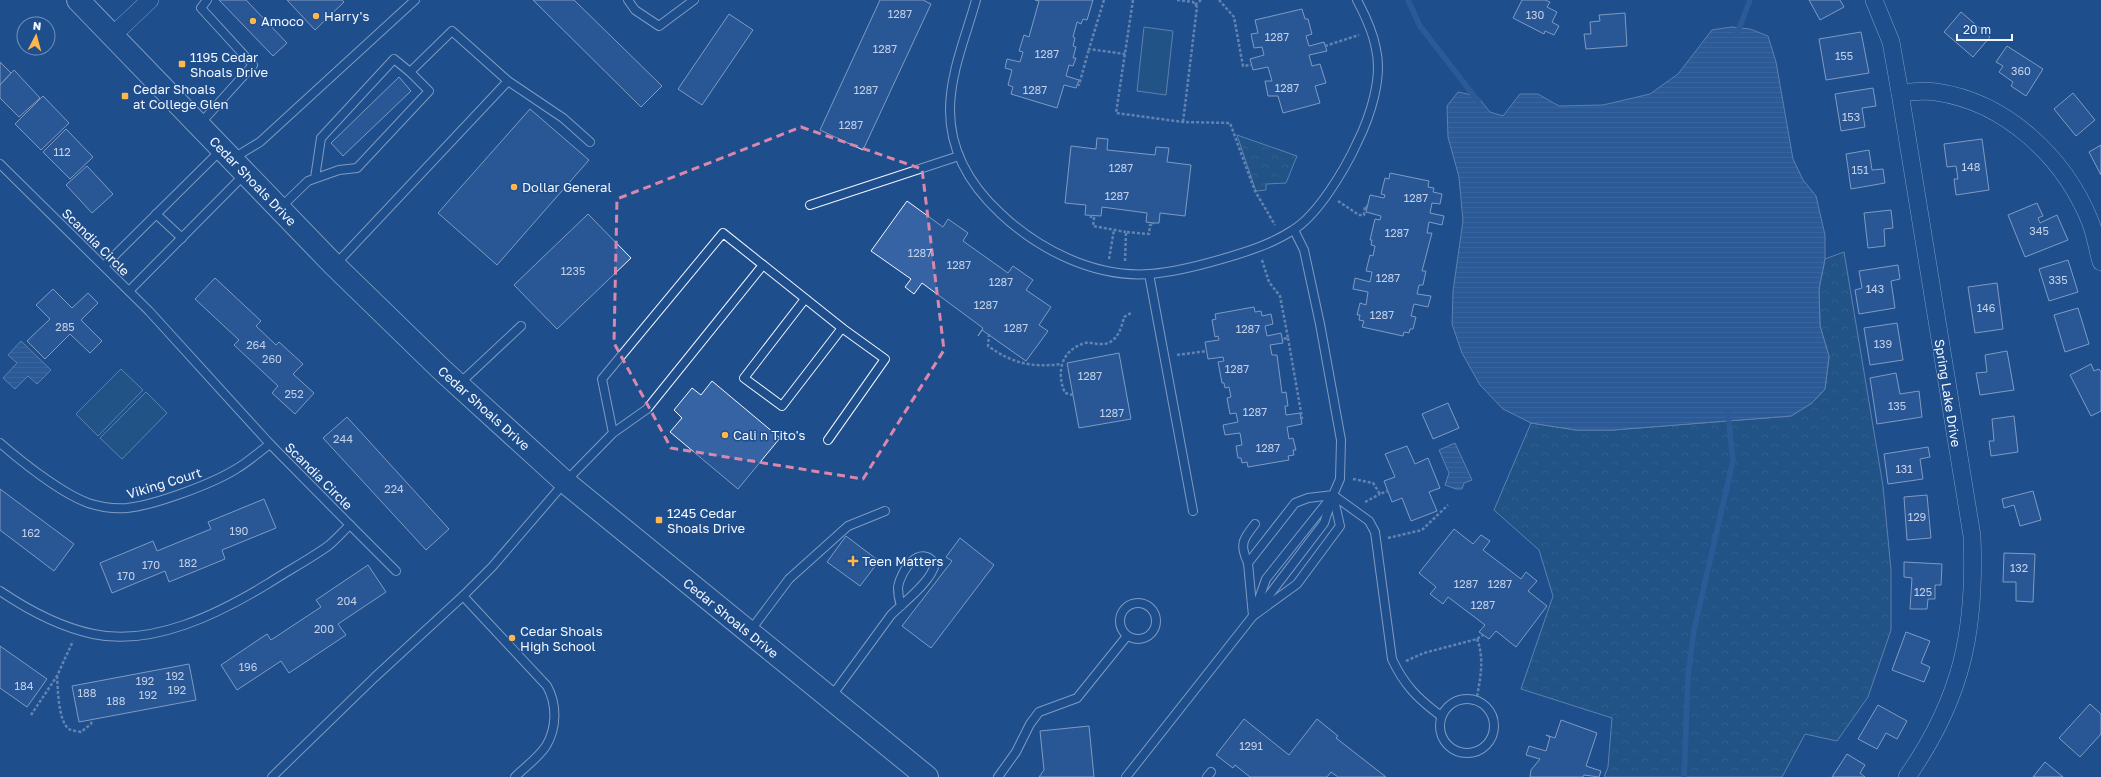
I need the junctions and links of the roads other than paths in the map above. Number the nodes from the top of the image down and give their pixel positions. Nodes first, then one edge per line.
1 (78, 0) edge
2 (150, 0) edge
3 (207, 0) edge
4 (415, 0) edge
5 (628, 0) edge
6 (694, 0) edge
7 (976, 0) edge
8 (1357, 0) edge
9 (1874, 0) edge
10 (112, 36) junction
11 (410, 72) junction
12 (508, 81) junction
13 (1900, 93) junction
14 (198, 125) junction
15 (590, 142) dead end
16 (959, 156) junction
17 (233, 161) junction
18 (0, 164) edge
19 (315, 178) junction
20 (810, 205) dead end
21 (279, 208) junction
22 (156, 214) junction
23 (1294, 230) junction
24 (182, 238) junction
25 (2101, 262) edge
26 (334, 265) junction
27 (763, 265) junction
28 (104, 266) junction
29 (1149, 274) junction
30 (129, 291) junction
31 (805, 299) junction
32 (521, 326) dead end
33 (842, 328) junction
34 (458, 385) junction
35 (613, 433) junction
36 (828, 440) dead end
37 (0, 443) edge
38 (270, 444) junction
39 (565, 482) junction
40 (1333, 495) junction
41 (885, 511) dead end
42 (1193, 511) dead end
43 (1255, 524) dead end
44 (350, 525) junction
45 (1248, 563) junction
46 (396, 571) dead end
47 (0, 591) edge
48 (463, 596) junction
49 (901, 606) junction
50 (1253, 616) junction
51 (749, 633) junction
52 (1127, 636) junction
53 (829, 699) junction
54 (1441, 716) junction
55 (272, 777) edge
56 (515, 777) edge
57 (927, 777) edge
58 (998, 777) edge
59 (1126, 777) edge
60 (1907, 777) edge

1 - 10 street, Cedar Shoals Drive
2 - 10 street
3 - 14 lane
4 - 17 lane
5 - 6 lane
7 - 16 lane
8 - 23 lane
9 - 13 street, Spring Lake Drive
10 - 14 street, Cedar Shoals Drive
11 - 12 lane
11 - 19 lane
11 - 19 lane
12 - 15 lane
12 - 26 lane
13 - 25 street
13 - 60 street, Spring Lake Drive
14 - 17 street, Cedar Shoals Drive
16 - 20 lane
16 - 29 lane
17 - 21 street, Cedar Shoals Drive
17 - 22 lane
17 - 24 lane
18 - 28 lane, Scandia Circle
19 - 21 lane
21 - 26 street, Cedar Shoals Drive
22 - 24 lane
22 - 28 lane
23 - 29 lane
23 - 40 lane
24 - 30 lane
26 - 34 street, Cedar Shoals Drive
27 - 31 lane
27 - 35 lane
27 - 35 lane
28 - 30 lane, Scandia Circle
29 - 42 lane
30 - 38 lane, Scandia Circle
31 - 33 lane
31 - 33 lane
32 - 34 lane
33 - 36 lane
34 - 39 street, Cedar Shoals Drive
35 - 39 lane
37 - 38 lane, Viking Court
38 - 44 lane, Scandia Circle
39 - 48 lane
39 - 51 street, Cedar Shoals Drive
40 - 45 lane
40 - 50 lane
40 - 50 lane
40 - 50 lane
40 - 54 lane
41 - 51 lane
43 - 45 lane
44 - 46 lane
44 - 47 lane, Scandia Circle
45 - 50 lane
48 - 55 lane
48 - 56 lane
49 - 49 lane
49 - 53 lane
50 - 59 lane
51 - 53 street, Cedar Shoals Drive
52 - 52 lane
52 - 58 lane
53 - 57 street, Cedar Shoals Drive
54 - 54 lane

